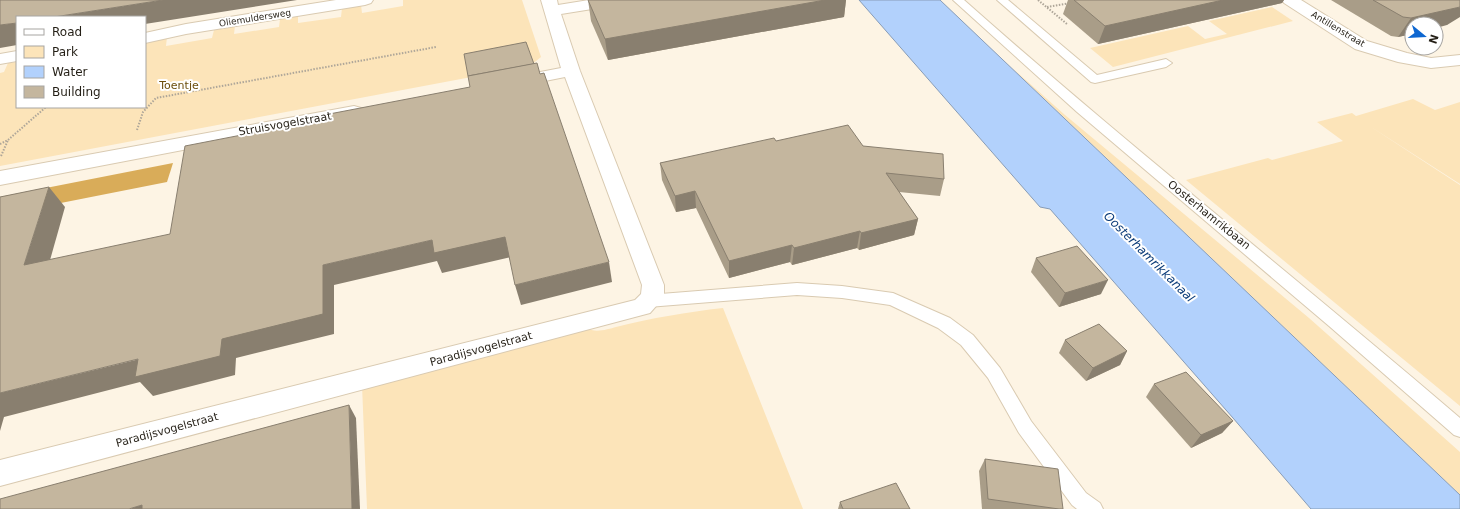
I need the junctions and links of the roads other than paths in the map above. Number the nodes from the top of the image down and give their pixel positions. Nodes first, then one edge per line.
1 (365, 0) edge
2 (617, 0) edge
3 (958, 0) edge
4 (1002, 0) edge
5 (1290, 0) edge
6 (550, 6) edge
7 (146, 38) edge
8 (16, 56) edge
9 (0, 59) edge
10 (1460, 60) edge
11 (1166, 63) dead end
12 (571, 72) junction
13 (501, 84) edge
14 (369, 109) edge
15 (0, 178) edge
16 (648, 301) junction
17 (1460, 429) edge
18 (0, 473) edge
19 (1093, 509) edge

1 - 7 street, Oliemuldersweg
2 - 6 street
3 - 17 lane, Oosterhamrikbaan
4 - 11 lane
5 - 10 street, Antillenstraat
6 - 12 street
8 - 9 street
12 - 13 street
12 - 16 street
14 - 15 street, Struisvogelstraat
16 - 18 street, Paradijsvogelstraat
16 - 19 lane

